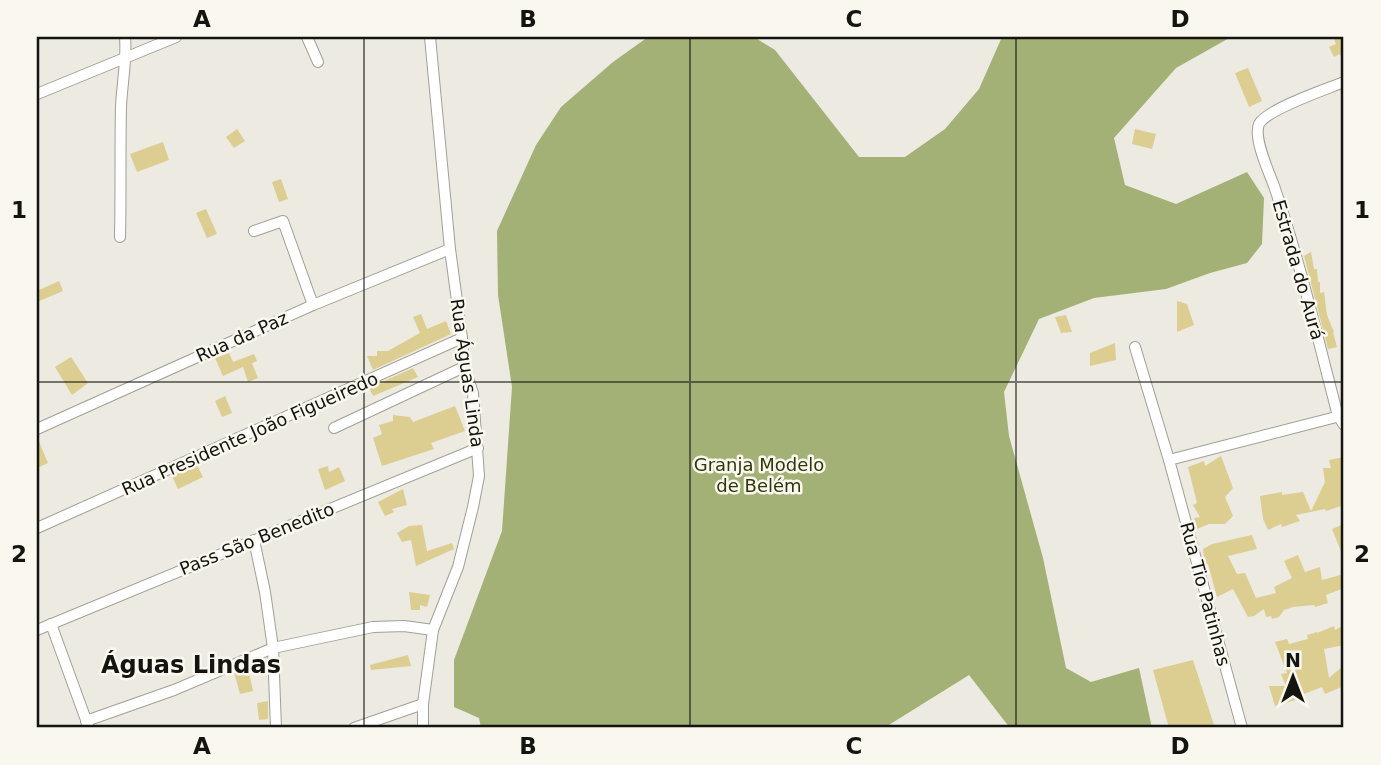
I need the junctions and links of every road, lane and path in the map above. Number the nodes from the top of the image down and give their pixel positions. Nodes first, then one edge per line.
1 (125, 37) edge
2 (176, 37) edge
3 (307, 37) edge
4 (430, 37) edge
5 (127, 57) junction
6 (318, 62) dead end
7 (1344, 82) edge
8 (37, 94) edge
9 (254, 231) dead end
10 (120, 237) dead end
11 (450, 249) junction
12 (313, 305) junction
13 (462, 338) junction
14 (1135, 347) dead end
15 (464, 366) junction
16 (1342, 419) edge
17 (334, 428) dead end
18 (37, 429) edge
19 (478, 448) junction
20 (1169, 460) junction
21 (37, 528) edge
22 (254, 540) junction
23 (51, 624) junction
24 (37, 630) edge
25 (433, 630) junction
26 (273, 648) junction
27 (423, 704) junction
28 (88, 725) edge
29 (276, 728) edge
30 (354, 728) edge
31 (423, 728) edge
32 (1242, 728) edge

1 - 5 street
2 - 5 street
3 - 6 street
4 - 11 street, Rua Águas Linda
5 - 8 street
5 - 10 street
7 - 16 street, Estrada do Aurá
9 - 12 street
11 - 12 street, Rua da Paz
11 - 13 street, Rua Águas Linda
12 - 18 street, Rua da Paz
13 - 15 street, Rua Águas Linda
13 - 21 street, Rua Presidente João Figueiredo
14 - 20 street, Rua Tio Patinhas
15 - 17 street
15 - 19 street, Rua Águas Linda
16 - 20 street
19 - 22 street, Pass São Benedito
19 - 25 street, Rua Águas Linda
20 - 32 street, Rua Tio Patinhas
22 - 23 street, Pass São Benedito
22 - 26 street
23 - 24 street, Pass São Benedito
23 - 28 street
25 - 26 street
25 - 27 street, Rua Águas Linda
26 - 28 street
26 - 29 street
27 - 30 street
27 - 31 street, Rua Águas Linda

